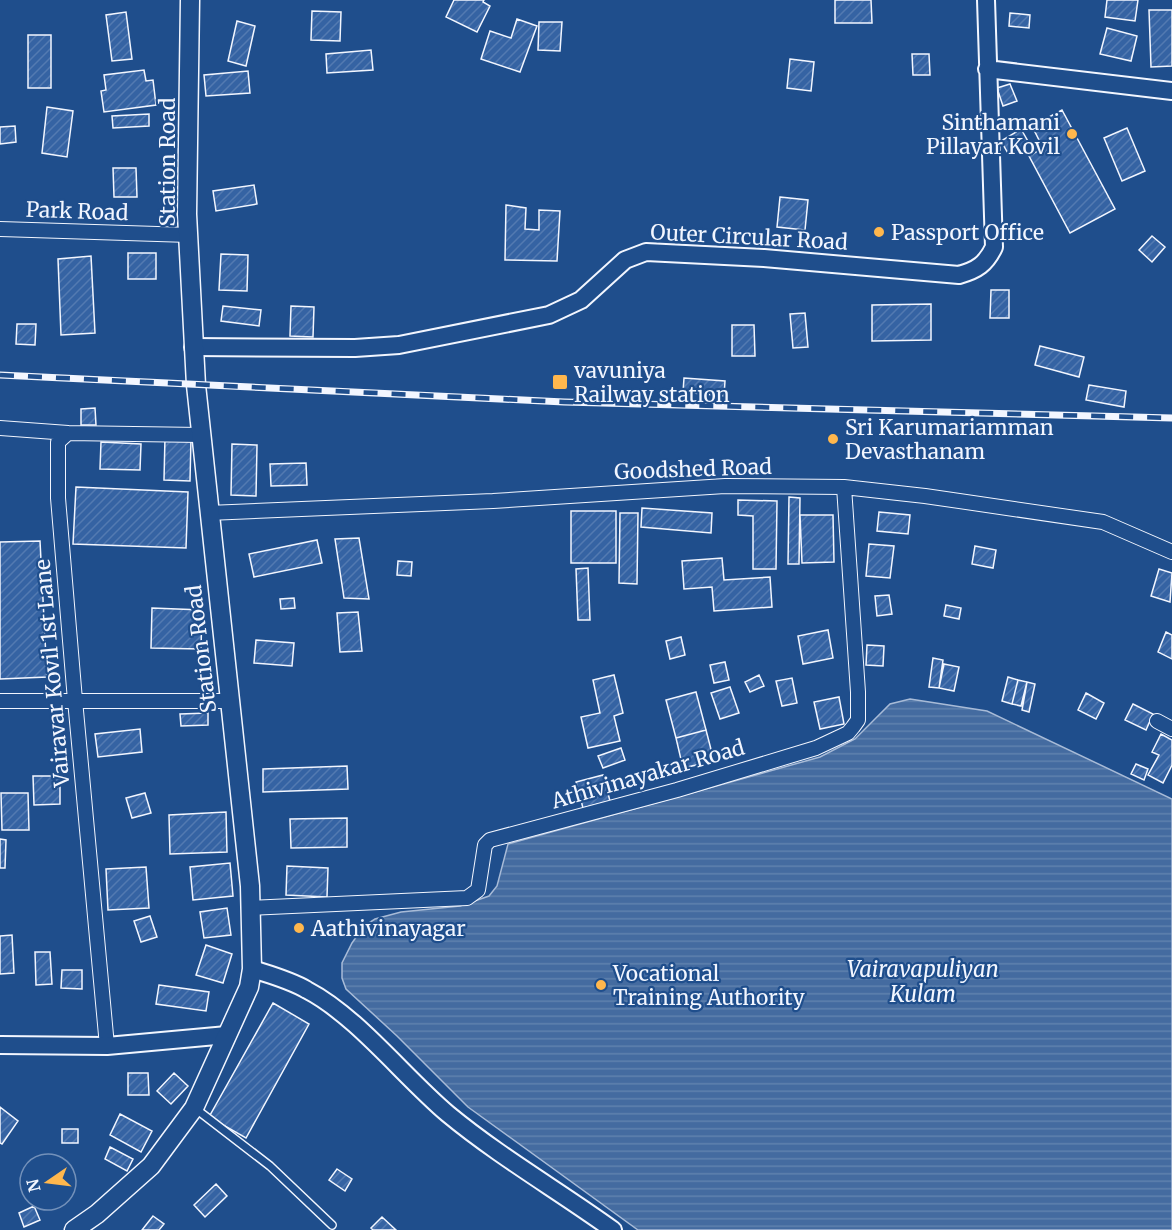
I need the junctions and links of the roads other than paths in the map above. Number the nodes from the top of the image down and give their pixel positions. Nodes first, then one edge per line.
1 (190, 0) edge
2 (986, 0) edge
3 (987, 69) junction
4 (1172, 91) edge
5 (0, 229) edge
6 (189, 235) junction
7 (193, 347) junction
8 (0, 428) edge
9 (68, 433) junction
10 (200, 435) junction
11 (844, 487) junction
12 (208, 513) junction
13 (1172, 552) edge
14 (75, 700) junction
15 (0, 701) edge
16 (230, 701) junction
17 (1157, 721) dead end
18 (1172, 729) edge
19 (251, 908) junction
20 (252, 969) junction
21 (227, 1035) junction
22 (0, 1045) edge
23 (107, 1046) junction
24 (194, 1108) junction
25 (332, 1226) dead end
26 (74, 1230) edge
27 (613, 1230) edge

1 - 6 main road, Station Road
2 - 3 street, Outer Circular Road
3 - 4 street
3 - 7 street, Outer Circular Road
5 - 6 street, Park Road
6 - 7 main road, Station Road
7 - 10 main road, Station Road
8 - 9 street
9 - 10 street
9 - 14 street, Vairavar Kovil 1st Lane
10 - 12 main road, Station Road
11 - 12 street, Goodshed Road
11 - 13 street, Goodshed Road
11 - 19 street, Athivinayakar Road
12 - 16 main road, Station Road
14 - 15 street
14 - 16 street
14 - 23 street, Vairavar Kovil 1st Lane
16 - 19 main road, Station Road
17 - 18 street
19 - 20 main road, Station Road
20 - 21 main road, Station Road
20 - 27 street
21 - 23 street
21 - 24 main road, Station Road
22 - 23 street
24 - 25 lane
24 - 26 main road, Station Road

